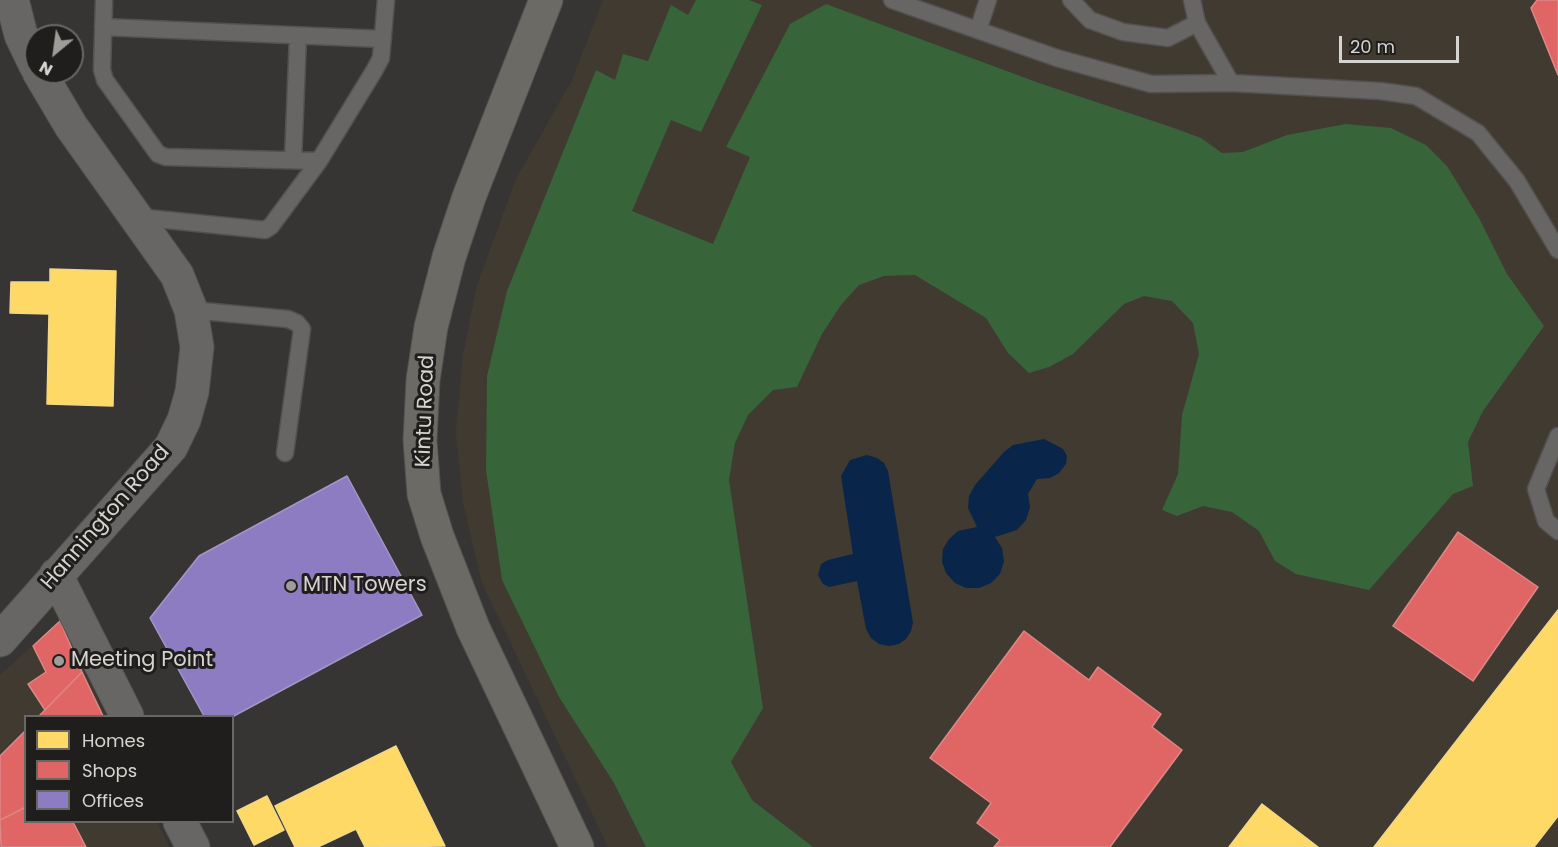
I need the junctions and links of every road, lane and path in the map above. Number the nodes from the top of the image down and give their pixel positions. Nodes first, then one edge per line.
1 (12, 0) edge
2 (104, 0) edge
3 (386, 0) edge
4 (546, 0) edge
5 (892, 0) edge
6 (988, 0) edge
7 (1071, 0) edge
8 (1192, 0) edge
9 (1197, 24) junction
10 (103, 27) junction
11 (978, 30) junction
12 (298, 36) junction
13 (383, 39) junction
14 (24, 41) edge
15 (1231, 83) junction
16 (46, 84) edge
17 (293, 160) junction
18 (319, 161) junction
19 (137, 217) junction
20 (1558, 250) edge
21 (191, 310) junction
22 (1558, 436) edge
23 (285, 453) dead end
24 (1558, 531) edge
25 (56, 575) junction
26 (0, 640) edge
27 (126, 715) edge
28 (180, 823) edge
29 (192, 847) edge
30 (577, 847) edge

1 - 14 street
2 - 10 lane
3 - 13 lane
4 - 30 street, Kintu Road
5 - 11 lane
6 - 11 lane
7 - 9 lane
8 - 9 lane
9 - 15 lane
10 - 12 lane
10 - 17 lane
11 - 15 lane
12 - 13 lane
12 - 17 lane
13 - 18 lane
15 - 20 lane
16 - 19 street, Hannington Road
17 - 18 lane
18 - 19 lane
19 - 21 street, Hannington Road
21 - 23 lane
21 - 25 street, Hannington Road
22 - 24 lane
25 - 26 street, Hannington Road
25 - 27 street
28 - 29 street

